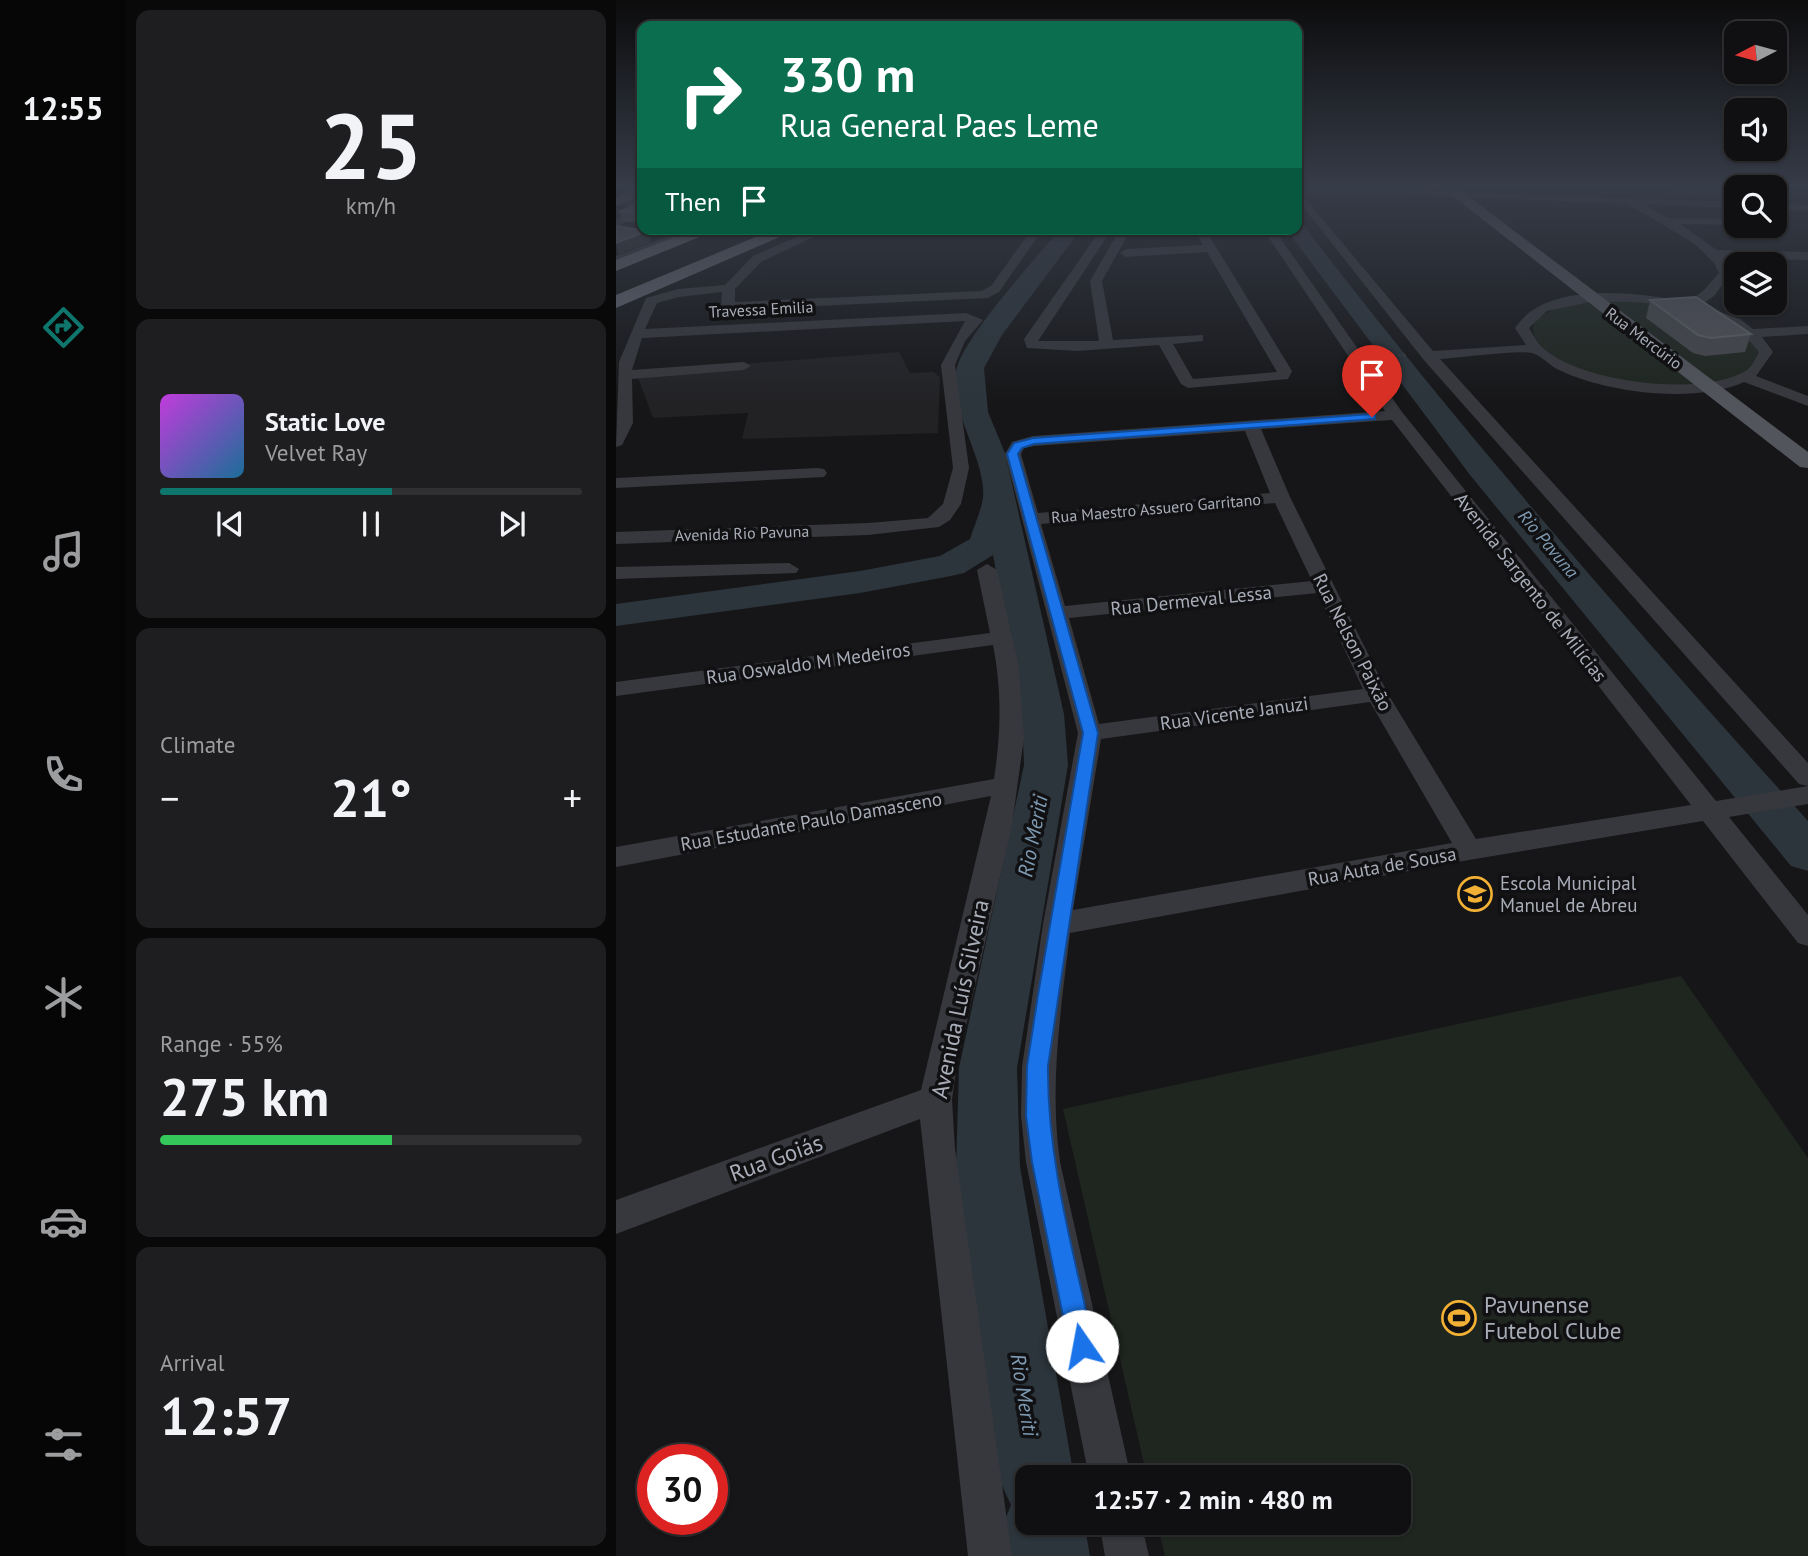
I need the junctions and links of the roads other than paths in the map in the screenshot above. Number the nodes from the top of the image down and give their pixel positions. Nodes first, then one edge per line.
1 (635, 260) edge
2 (655, 260) edge
3 (681, 260) edge
4 (704, 260) edge
5 (717, 260) edge
6 (756, 260) edge
7 (1016, 260) edge
8 (1086, 260) edge
9 (1108, 260) edge
10 (1217, 260) edge
11 (1289, 260) edge
12 (1349, 260) edge
13 (1542, 260) edge
14 (1719, 260) edge
15 (616, 266) edge
16 (616, 277) edge
17 (616, 286) edge
18 (729, 288) junction
19 (616, 295) edge
20 (1590, 298) junction
21 (616, 302) edge
22 (1690, 307) junction
23 (1808, 330) edge
24 (1751, 333) junction
25 (637, 334) junction
26 (1198, 338) dead end
27 (1164, 340) junction
28 (1107, 345) junction
29 (1532, 349) junction
30 (1420, 355) junction
31 (744, 366) dead end
32 (625, 375) junction
33 (1747, 378) junction
34 (1709, 387) junction
35 (1808, 401) edge
36 (1396, 415) junction
37 (1252, 427) junction
38 (616, 442) edge
39 (1808, 462) edge
40 (818, 473) dead end
41 (616, 484) edge
42 (1281, 497) junction
43 (1032, 519) junction
44 (869, 529) joint
45 (616, 538) edge
46 (789, 569) dead end
47 (987, 570) dead end
48 (616, 573) edge
49 (1325, 586) junction
50 (1057, 613) junction
51 (1000, 638) junction
52 (616, 688) edge
53 (1377, 694) junction
54 (1090, 733) junction
55 (1808, 778) edge
56 (1006, 785) junction
57 (1808, 795) edge
58 (1717, 809) junction
59 (1469, 850) junction
60 (616, 857) edge
61 (1057, 924) junction
62 (1808, 935) edge
63 (936, 1099) junction
64 (616, 1217) edge
65 (1107, 1465) edge
66 (1122, 1535) edge
67 (990, 1556) edge
68 (1127, 1556) edge

1 - 15 highway
2 - 16 highway
3 - 17 highway
4 - 19 highway
5 - 21 highway
6 - 18 street
7 - 18 street
8 - 28 street
9 - 28 street
10 - 27 street
11 - 36 street, Avenida Sargento de Milícias
12 - 30 street
13 - 20 main road, Rua Mercúrio
14 - 22 street
18 - 25 street
20 - 22 street
20 - 29 street
20 - 34 main road, Rua Mercúrio
22 - 24 street
23 - 24 street
24 - 33 street
25 - 32 street
25 - 44 street, Travessa Emilia
26 - 27 street
27 - 28 street
29 - 30 street
29 - 34 street
30 - 55 street
31 - 32 street
32 - 38 street
33 - 34 street
33 - 35 street
34 - 39 main road, Rua Mercúrio
36 - 37 street
36 - 58 street, Avenida Sargento de Milícias
37 - 42 street, Rua Nelson Paixão
37 - 43 street
40 - 41 street
42 - 43 street, Rua Maestro Assuero Garritano
42 - 49 street, Rua Nelson Paixão
43 - 50 street
44 - 45 street, Avenida Rio Pavuna
46 - 48 street
47 - 51 street, Avenida Luís Silveira
49 - 50 street, Rua Dermeval Lessa
49 - 53 street, Rua Nelson Paixão
50 - 54 street
51 - 52 street, Rua Oswaldo M Medeiros
51 - 56 street, Avenida Luís Silveira
53 - 54 street, Rua Vicente Januzi
53 - 59 street, Rua Nelson Paixão
54 - 61 street
56 - 60 street, Rua Estudante Paulo Damasceno
56 - 63 street, Avenida Luís Silveira
57 - 58 street, Rua Auta de Sousa
58 - 59 street, Rua Auta de Sousa
58 - 62 street, Avenida Sargento de Milícias
59 - 61 street, Rua Auta de Sousa
61 - 65 street
63 - 64 street, Rua Goiás
63 - 67 street, Avenida Luís Silveira
66 - 68 street

